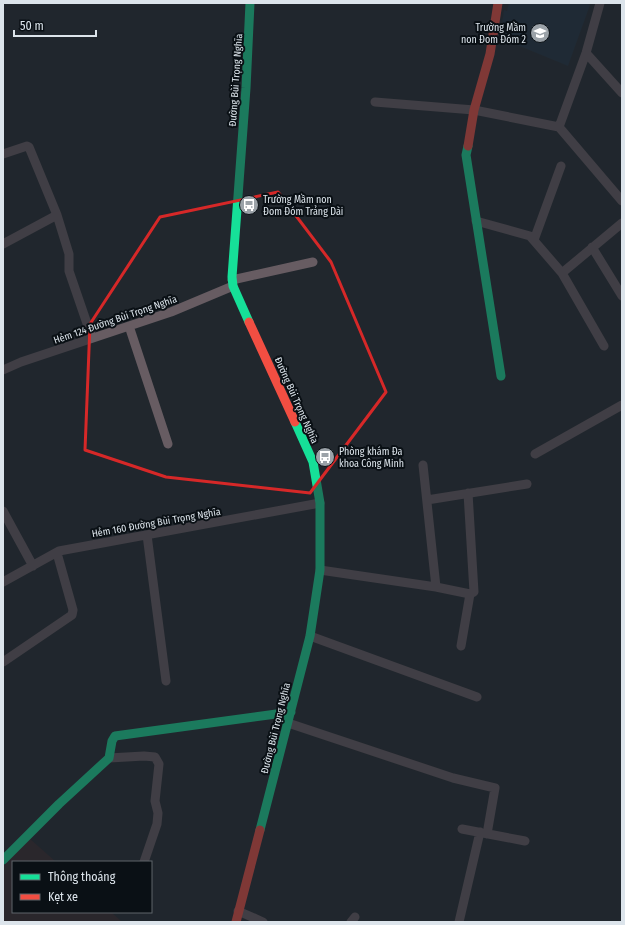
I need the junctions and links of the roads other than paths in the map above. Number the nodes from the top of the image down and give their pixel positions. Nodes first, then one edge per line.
1 (250, 3) edge
2 (498, 3) edge
3 (600, 3) edge
4 (586, 53) junction
5 (622, 93) edge
6 (375, 102) dead end
7 (474, 110) junction
8 (559, 127) junction
9 (3, 154) edge
10 (561, 166) dead end
11 (622, 201) edge
12 (57, 215) junction
13 (476, 221) junction
14 (622, 223) edge
15 (534, 240) junction
16 (3, 244) edge
17 (592, 247) junction
18 (313, 262) dead end
19 (562, 273) junction
20 (233, 283) junction
21 (622, 296) edge
22 (129, 326) junction
23 (92, 338) junction
24 (604, 346) dead end
25 (3, 370) edge
26 (501, 376) dead end
27 (622, 405) edge
28 (168, 444) dead end
29 (535, 454) dead end
30 (423, 465) dead end
31 (527, 484) dead end
32 (468, 493) junction
33 (427, 500) junction
34 (320, 503) junction
35 (3, 511) edge
36 (147, 535) junction
37 (57, 553) junction
38 (33, 566) junction
39 (320, 570) junction
40 (3, 582) edge
41 (436, 587) junction
42 (470, 594) junction
43 (310, 636) junction
44 (461, 646) dead end
45 (3, 662) edge
46 (166, 681) dead end
47 (477, 697) dead end
48 (291, 712) junction
49 (288, 723) junction
50 (109, 758) junction
51 (462, 829) dead end
52 (483, 833) junction
53 (524, 841) dead end
54 (3, 860) edge
55 (144, 861) edge
56 (238, 910) junction
57 (236, 922) edge
58 (263, 922) edge
59 (459, 922) edge

1 - 20 street, Đường Bùi Trọng Nghĩa
2 - 7 street
3 - 4 street
4 - 5 street
4 - 8 street
6 - 7 street
7 - 8 street
7 - 13 street
8 - 11 street
9 - 12 street
10 - 15 street
12 - 16 street
12 - 23 street
13 - 15 street
13 - 26 street
14 - 17 street
15 - 19 street
17 - 19 street
17 - 21 street
18 - 20 street, Hẻm 124 Đường Bùi Trọng Nghĩa
19 - 24 street
20 - 22 street, Hẻm 124 Đường Bùi Trọng Nghĩa
20 - 34 street, Đường Bùi Trọng Nghĩa
22 - 23 street, Hẻm 124 Đường Bùi Trọng Nghĩa
22 - 28 street
23 - 25 street, Hẻm 124 Đường Bùi Trọng Nghĩa
27 - 29 street
30 - 33 street
31 - 32 street
32 - 33 street
32 - 42 street
33 - 41 street
34 - 36 street, Hẻm 160 Đường Bùi Trọng Nghĩa
34 - 39 street, Đường Bùi Trọng Nghĩa
35 - 38 street
36 - 37 street, Hẻm 160 Đường Bùi Trọng Nghĩa
36 - 46 street
37 - 38 street, Hẻm 160 Đường Bùi Trọng Nghĩa
37 - 45 street
38 - 40 street, Hẻm 160 Đường Bùi Trọng Nghĩa
39 - 41 street
39 - 43 street, Đường Bùi Trọng Nghĩa
41 - 42 street
42 - 44 street
43 - 47 street
43 - 48 street, Đường Bùi Trọng Nghĩa
48 - 49 street, Đường Bùi Trọng Nghĩa
48 - 50 street
49 - 52 street
49 - 56 street, Đường Bùi Trọng Nghĩa
50 - 54 street
50 - 55 street
51 - 52 street
52 - 53 street
52 - 59 street
56 - 57 street, Đường Bùi Trọng Nghĩa
56 - 58 street

